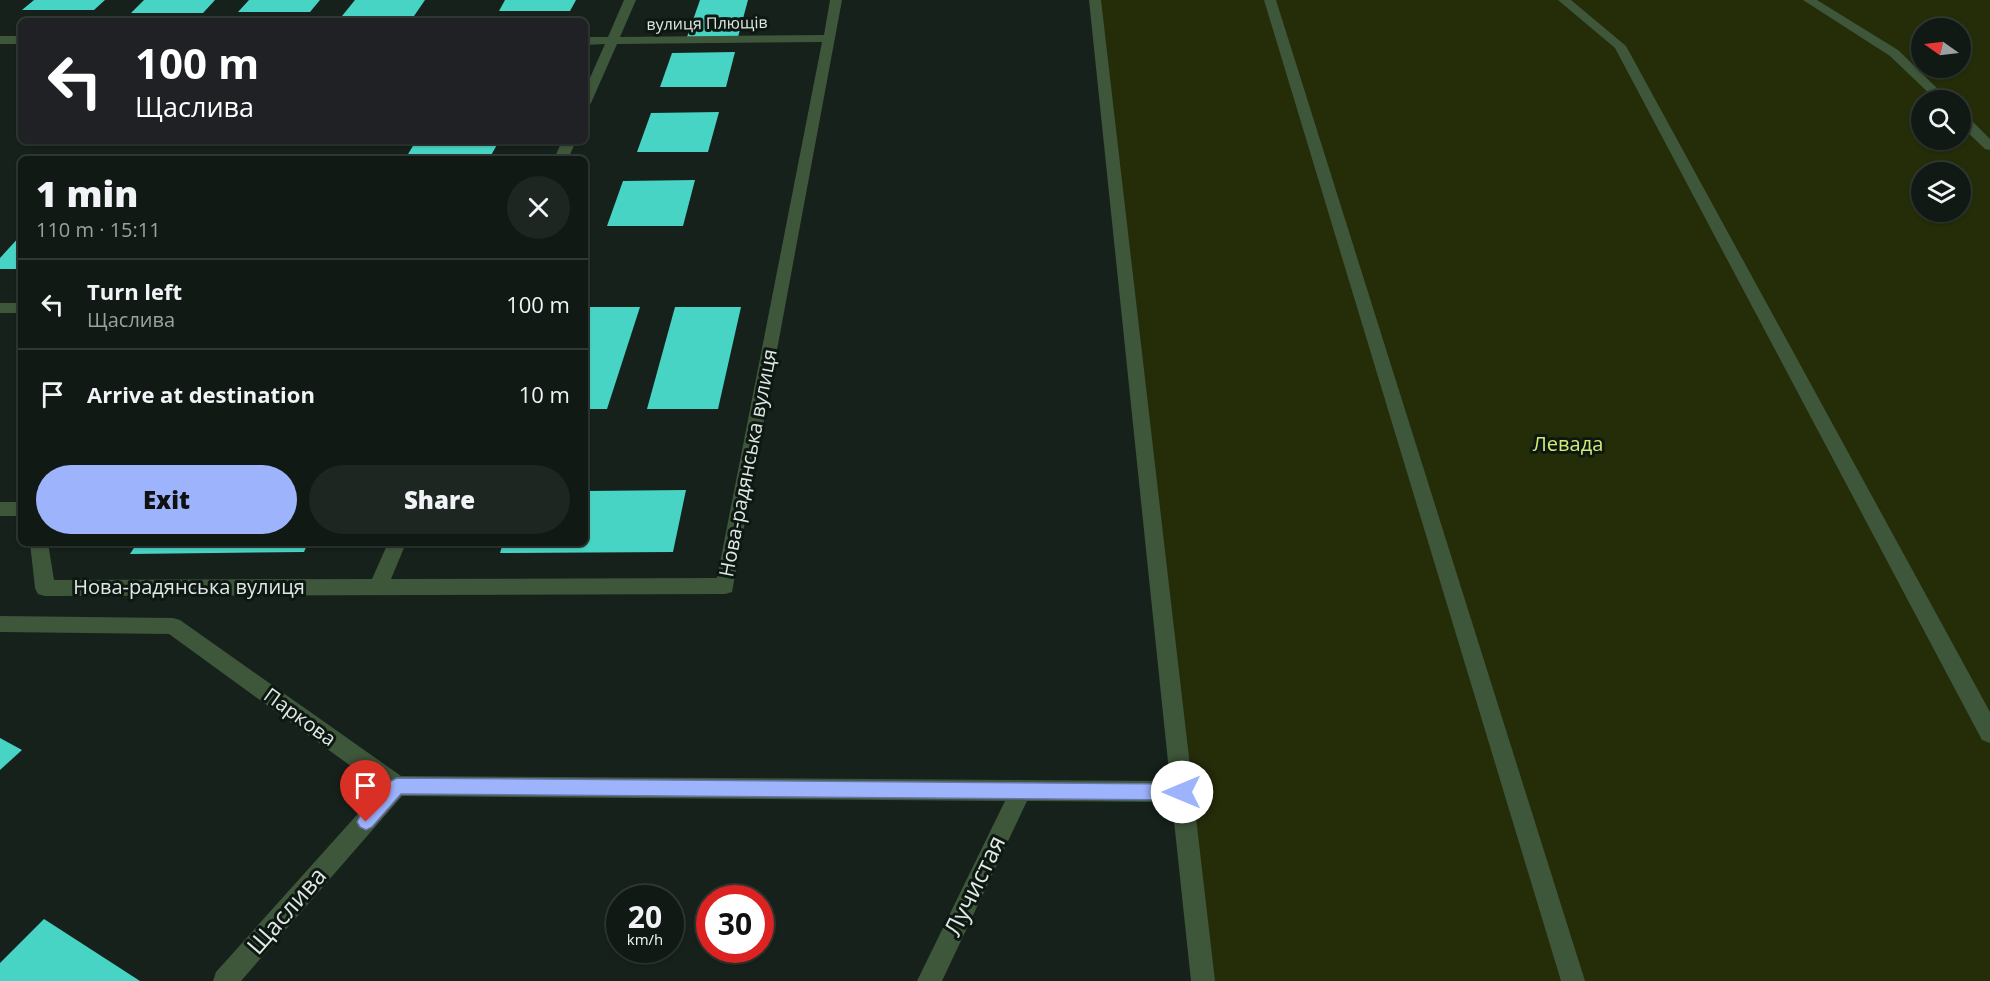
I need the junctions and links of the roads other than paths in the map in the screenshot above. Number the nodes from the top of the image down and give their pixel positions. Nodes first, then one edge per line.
1 (630, 0) edge
2 (836, 0) edge
3 (1095, 0) edge
4 (1270, 0) edge
5 (1564, 0) edge
6 (1809, 0) edge
7 (829, 38) junction
8 (0, 40) edge
9 (18, 40) edge
10 (588, 41) edge
11 (612, 42) junction
12 (1933, 90) edge
13 (588, 97) edge
14 (1971, 128) edge
15 (1990, 146) edge
16 (0, 308) edge
17 (18, 308) edge
18 (0, 508) edge
19 (18, 509) edge
20 (39, 546) edge
21 (396, 546) edge
22 (378, 587) junction
23 (0, 624) edge
24 (1990, 734) edge
25 (397, 786) junction
26 (1021, 791) junction
27 (1182, 792) junction
28 (225, 981) edge
29 (929, 981) edge
30 (1203, 981) edge
31 (1573, 981) edge

1 - 11 street
2 - 7 street, Нова-радянська вулиця
3 - 27 street
4 - 31 street
5 - 24 street
6 - 12 street
7 - 11 street, вулиця Плющів
7 - 22 street, Нова-радянська вулиця
8 - 9 street
10 - 11 street, вулиця Плющів
11 - 13 street
14 - 15 street
16 - 17 street
18 - 19 street
20 - 22 street, Нова-радянська вулиця
21 - 22 street
23 - 25 street, Паркова
25 - 26 street
25 - 28 street, Щаслива
26 - 27 street
26 - 29 street, Лучистая
27 - 30 street

